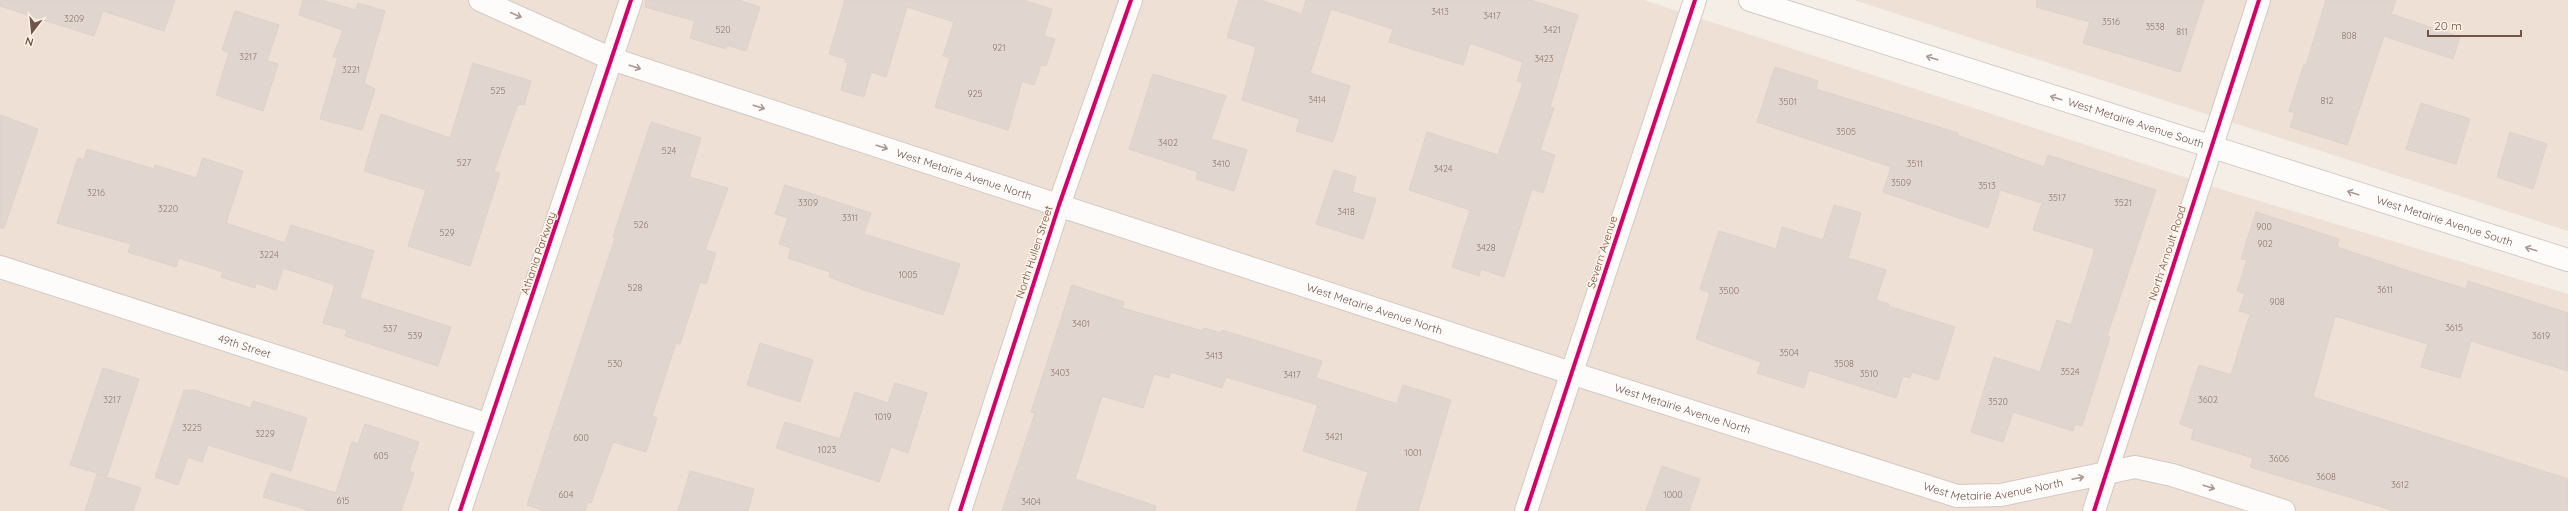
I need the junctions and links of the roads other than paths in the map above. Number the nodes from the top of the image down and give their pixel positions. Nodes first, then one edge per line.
1 (480, 0) edge
2 (631, 0) edge
3 (1131, 0) edge
4 (1695, 0) edge
5 (1750, 0) edge
6 (2259, 0) edge
7 (612, 60) junction
8 (2210, 147) junction
9 (1059, 205) junction
10 (2568, 260) edge
11 (0, 267) edge
12 (1571, 373) junction
13 (489, 425) junction
14 (2106, 472) junction
15 (460, 511) edge
16 (960, 511) edge
17 (1526, 511) edge
18 (2094, 511) edge
19 (2284, 511) edge

1 -> 7 main road, West Metairie Avenue North
2 - 7 main road, Athania Parkway
3 - 9 main road, North Hullen Street
4 - 12 main road, Severn Avenue
8 -> 5 main road, West Metairie Avenue South
6 - 8 main road, North Arnoult Road
7 -> 9 main road, West Metairie Avenue North
7 - 13 main road, Athania Parkway
10 -> 8 main road, West Metairie Avenue South
8 - 14 main road, North Arnoult Road
9 - 12 main road, West Metairie Avenue North
9 - 16 main road, North Hullen Street
11 - 13 main road, 49th Street
12 -> 14 main road, West Metairie Avenue North
12 - 17 main road, Severn Avenue
13 - 15 main road, Athania Parkway
14 - 18 main road, North Arnoult Road
14 -> 19 main road, West Metairie Avenue North

